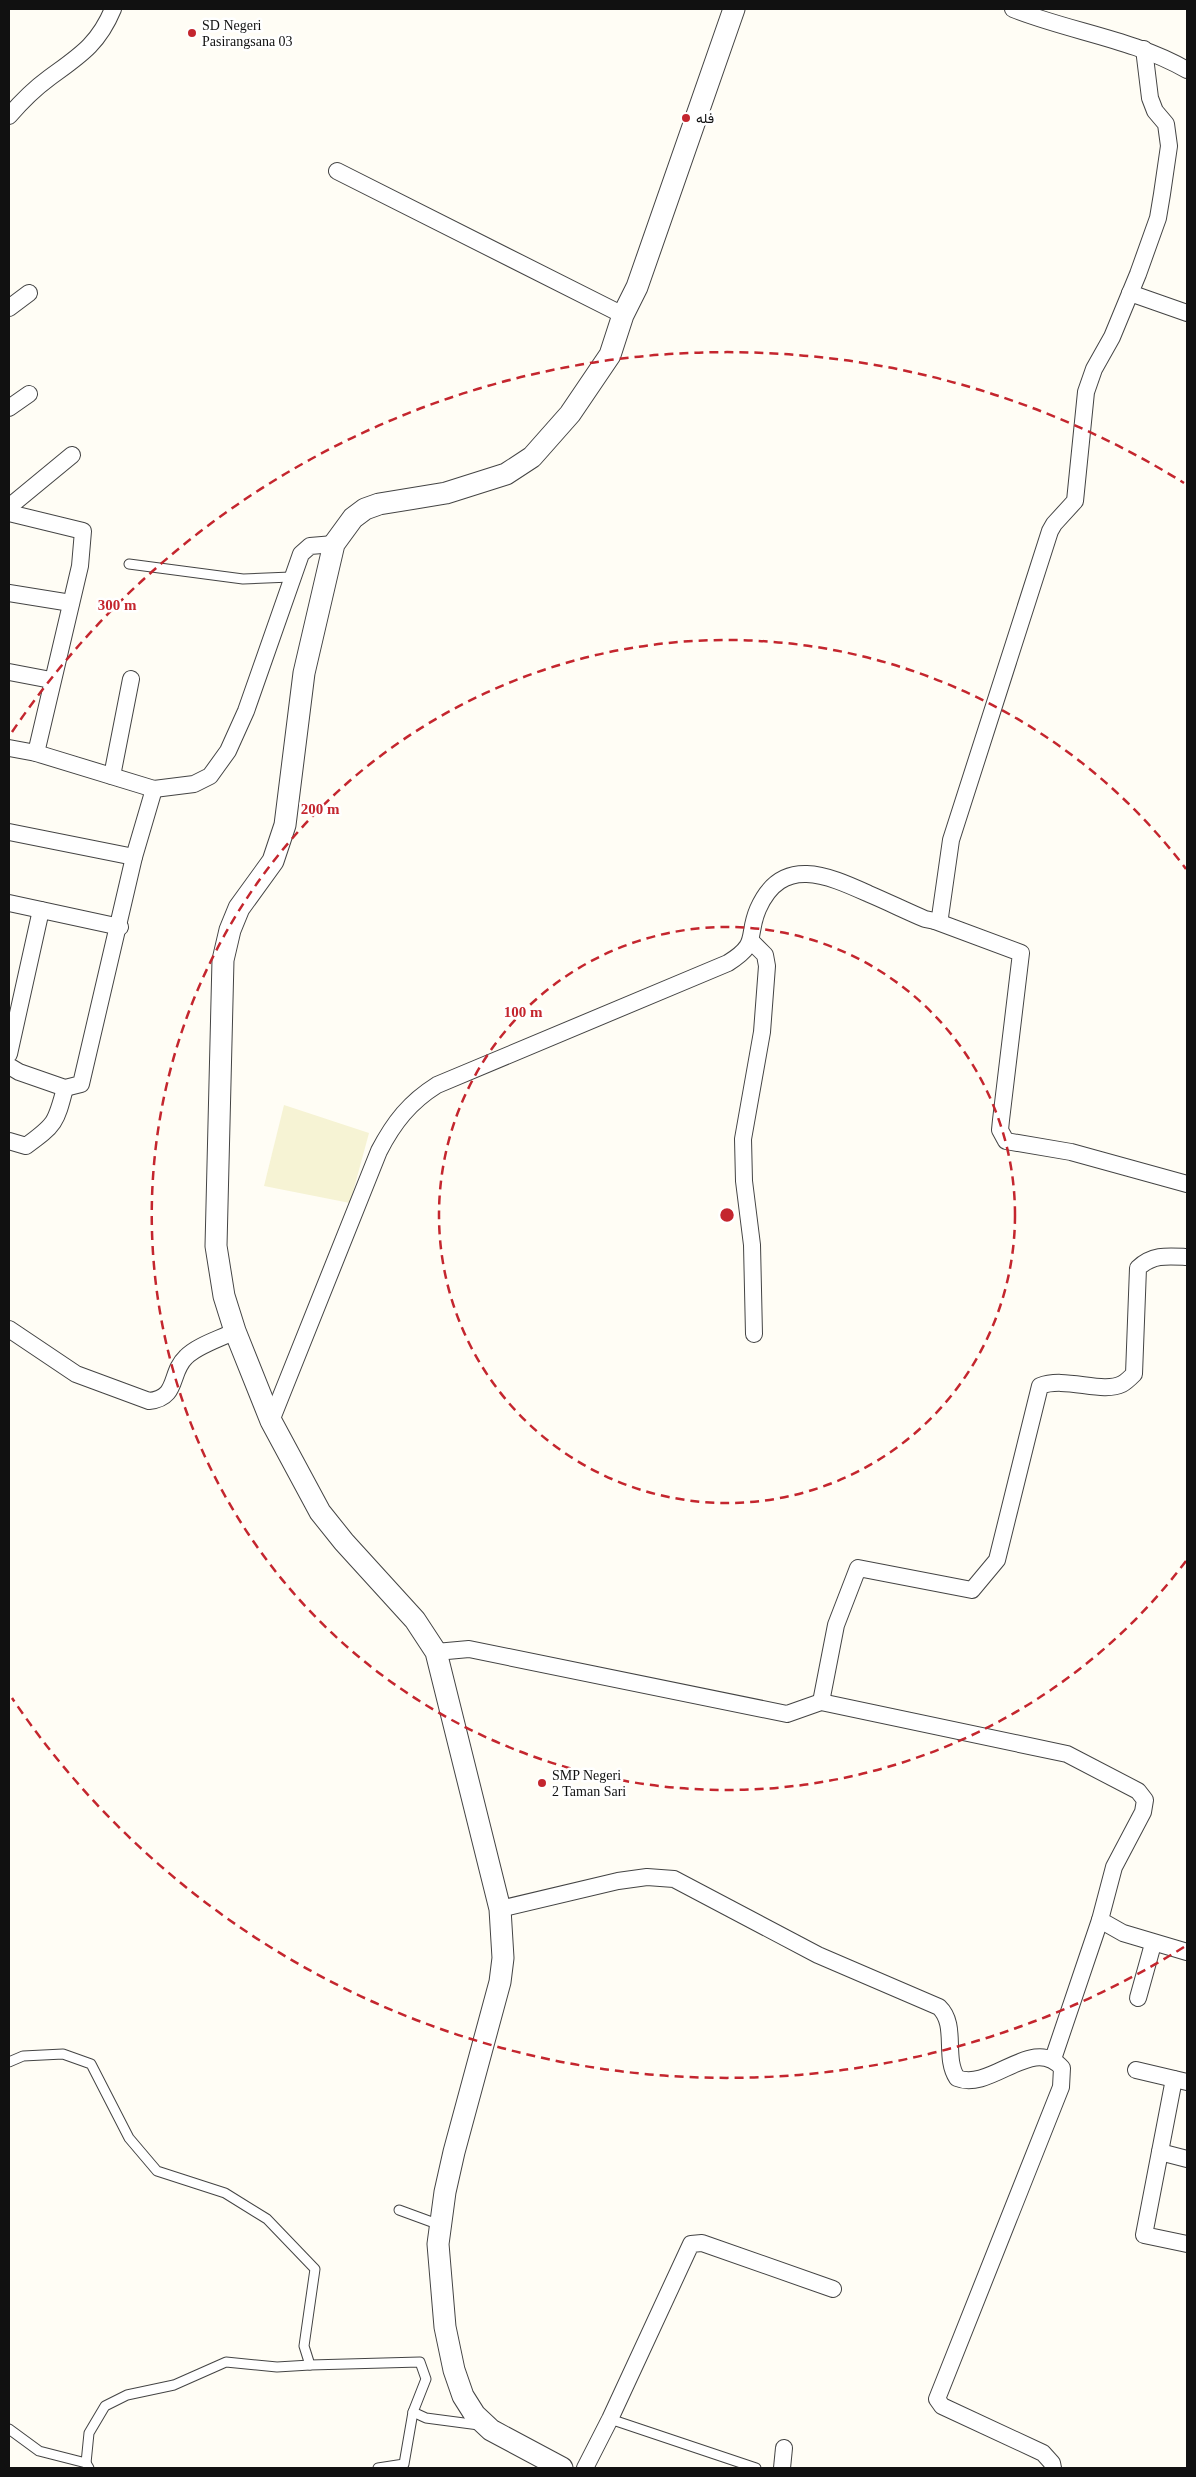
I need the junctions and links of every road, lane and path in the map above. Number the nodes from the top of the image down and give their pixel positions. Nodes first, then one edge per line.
1 (113, 9) edge
2 (734, 9) edge
3 (1013, 9) edge
4 (1144, 48) junction
5 (1187, 70) edge
6 (9, 116) edge
7 (337, 171) dead end
8 (28, 292) dead end
9 (1130, 292) junction
10 (9, 308) edge
11 (1187, 313) edge
12 (622, 315) junction
13 (28, 394) dead end
14 (9, 408) edge
15 (72, 456) dead end
16 (9, 507) edge
17 (9, 513) edge
18 (334, 544) junction
19 (129, 564) dead end
20 (291, 577) junction
21 (9, 593) edge
22 (70, 603) junction
23 (9, 672) edge
24 (51, 680) junction
25 (131, 680) dead end
26 (9, 748) edge
27 (36, 753) junction
28 (112, 776) junction
29 (154, 789) junction
30 (9, 832) edge
31 (134, 857) junction
32 (9, 903) edge
33 (41, 910) junction
34 (935, 921) junction
35 (120, 927) junction
36 (751, 941) junction
37 (9, 1054) edge
38 (9, 1066) edge
39 (66, 1088) junction
40 (9, 1141) edge
41 (1187, 1184) edge
42 (1187, 1257) edge
43 (9, 1329) edge
44 (235, 1332) junction
45 (754, 1334) dead end
46 (271, 1421) junction
47 (436, 1652) junction
48 (821, 1702) junction
49 (500, 1909) junction
50 (1100, 1920) junction
51 (1153, 1944) junction
52 (1187, 1952) edge
53 (1138, 1998) dead end
54 (1053, 2059) junction
55 (9, 2062) edge
56 (1136, 2070) dead end
57 (1180, 2080) edge
58 (1160, 2152) junction
59 (1187, 2159) edge
60 (399, 2210) dead end
61 (440, 2225) junction
62 (1187, 2244) edge
63 (833, 2289) dead end
64 (310, 2365) junction
65 (413, 2412) junction
66 (610, 2419) junction
67 (486, 2425) junction
68 (9, 2429) edge
69 (784, 2448) dead end
70 (87, 2466) edge
71 (378, 2468) edge
72 (562, 2468) edge
73 (584, 2468) edge
74 (756, 2468) edge
75 (782, 2468) edge
76 (1054, 2468) edge

1 - 6 street
2 - 12 street
3 - 4 street
4 - 5 street
4 - 9 street
7 - 12 street
8 - 10 street
9 - 11 street
9 - 34 street
12 - 18 street
13 - 14 street
15 - 16 street
17 - 22 street
18 - 20 street
18 - 44 street
19 - 20 lane
20 - 29 street
21 - 22 street
22 - 24 street
23 - 24 street
24 - 27 street
25 - 28 street
26 - 27 street
27 - 28 street
28 - 29 street
29 - 31 street
30 - 31 street
31 - 35 street
32 - 33 street
33 - 35 street
33 - 37 street
34 - 36 street
34 - 41 street
35 - 39 street
36 - 45 street
36 - 46 street
38 - 39 street
39 - 40 street
42 - 48 street
43 - 44 street
44 - 46 street
46 - 47 street
47 - 48 street
47 - 49 street
48 - 50 street
49 - 54 street
49 - 61 street
50 - 51 street
50 - 54 street
51 - 52 street
51 - 53 street
54 - 76 street
55 - 64 lane
56 - 57 street
57 - 58 street
58 - 59 street
58 - 62 street
60 - 61 lane
61 - 67 street
63 - 66 street
64 - 65 lane
64 - 70 lane
65 - 67 lane
65 - 71 lane
66 - 73 street
66 - 74 lane
67 - 72 street
68 - 70 lane
69 - 75 street

